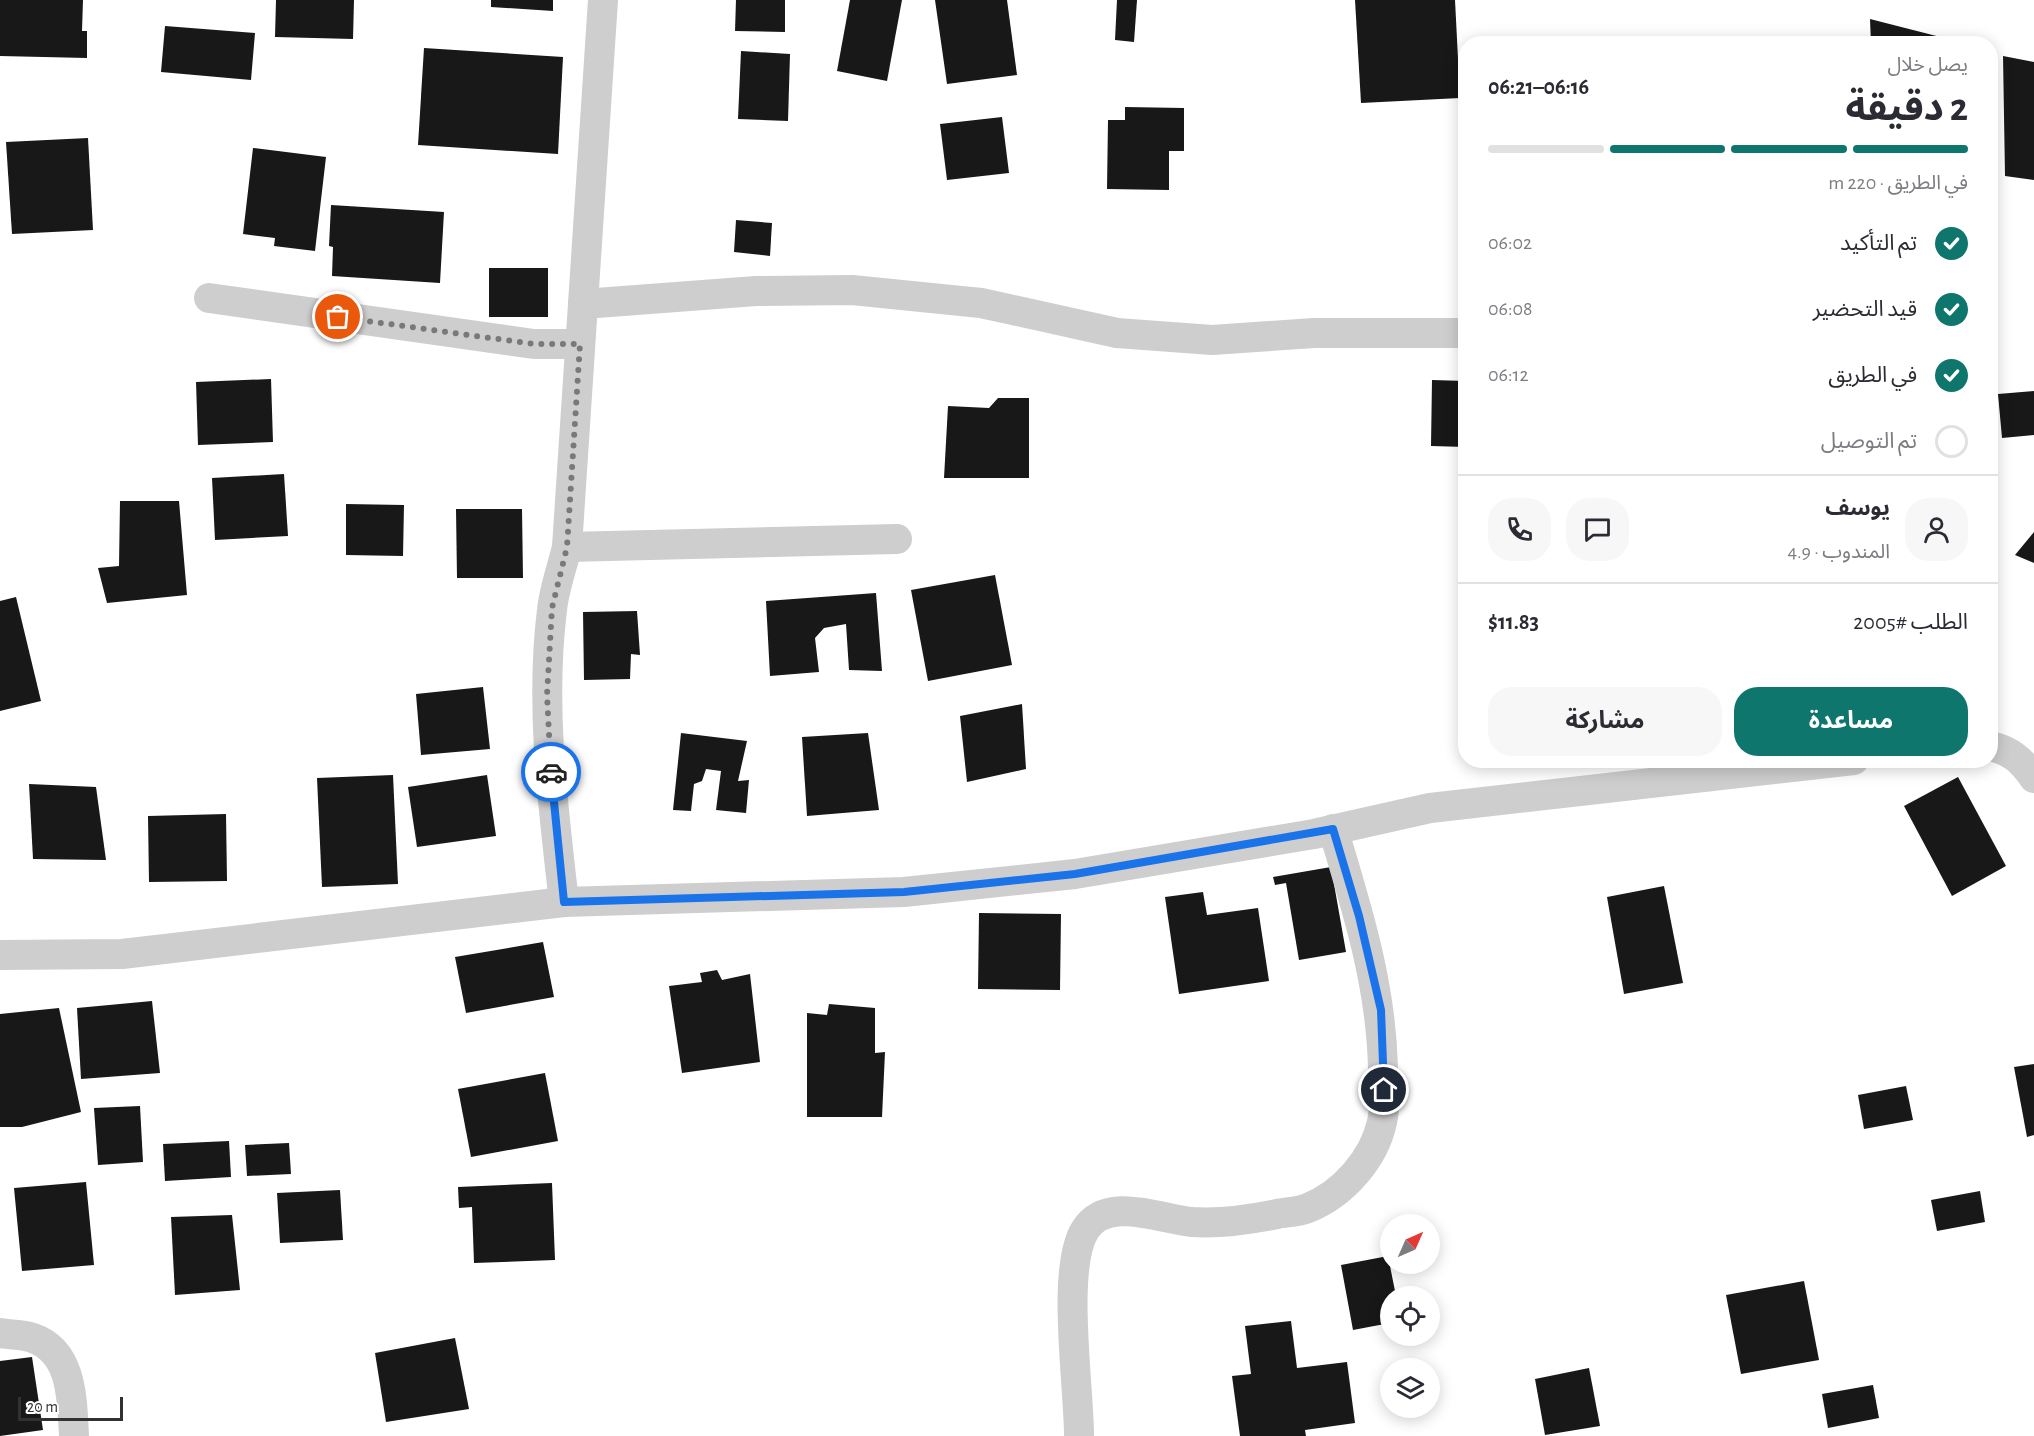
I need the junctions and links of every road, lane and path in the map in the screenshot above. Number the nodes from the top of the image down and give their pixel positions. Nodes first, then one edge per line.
1 (603, 0) edge
2 (208, 298) dead end
3 (583, 304) junction
4 (1458, 333) edge
5 (580, 344) junction
6 (897, 539) dead end
7 (567, 547) junction
8 (1998, 748) edge
9 (1783, 768) edge
10 (2034, 778) edge
11 (1333, 829) junction
12 (564, 902) junction
13 (0, 955) edge
14 (0, 1333) edge
15 (74, 1436) edge
16 (1079, 1436) edge

1 - 3 street
2 - 5 street
3 - 4 street
3 - 5 street
5 - 7 street
6 - 7 street
7 - 12 street
8 - 10 street
9 - 11 street
11 - 12 street
11 - 16 street
12 - 13 street
14 - 15 street

